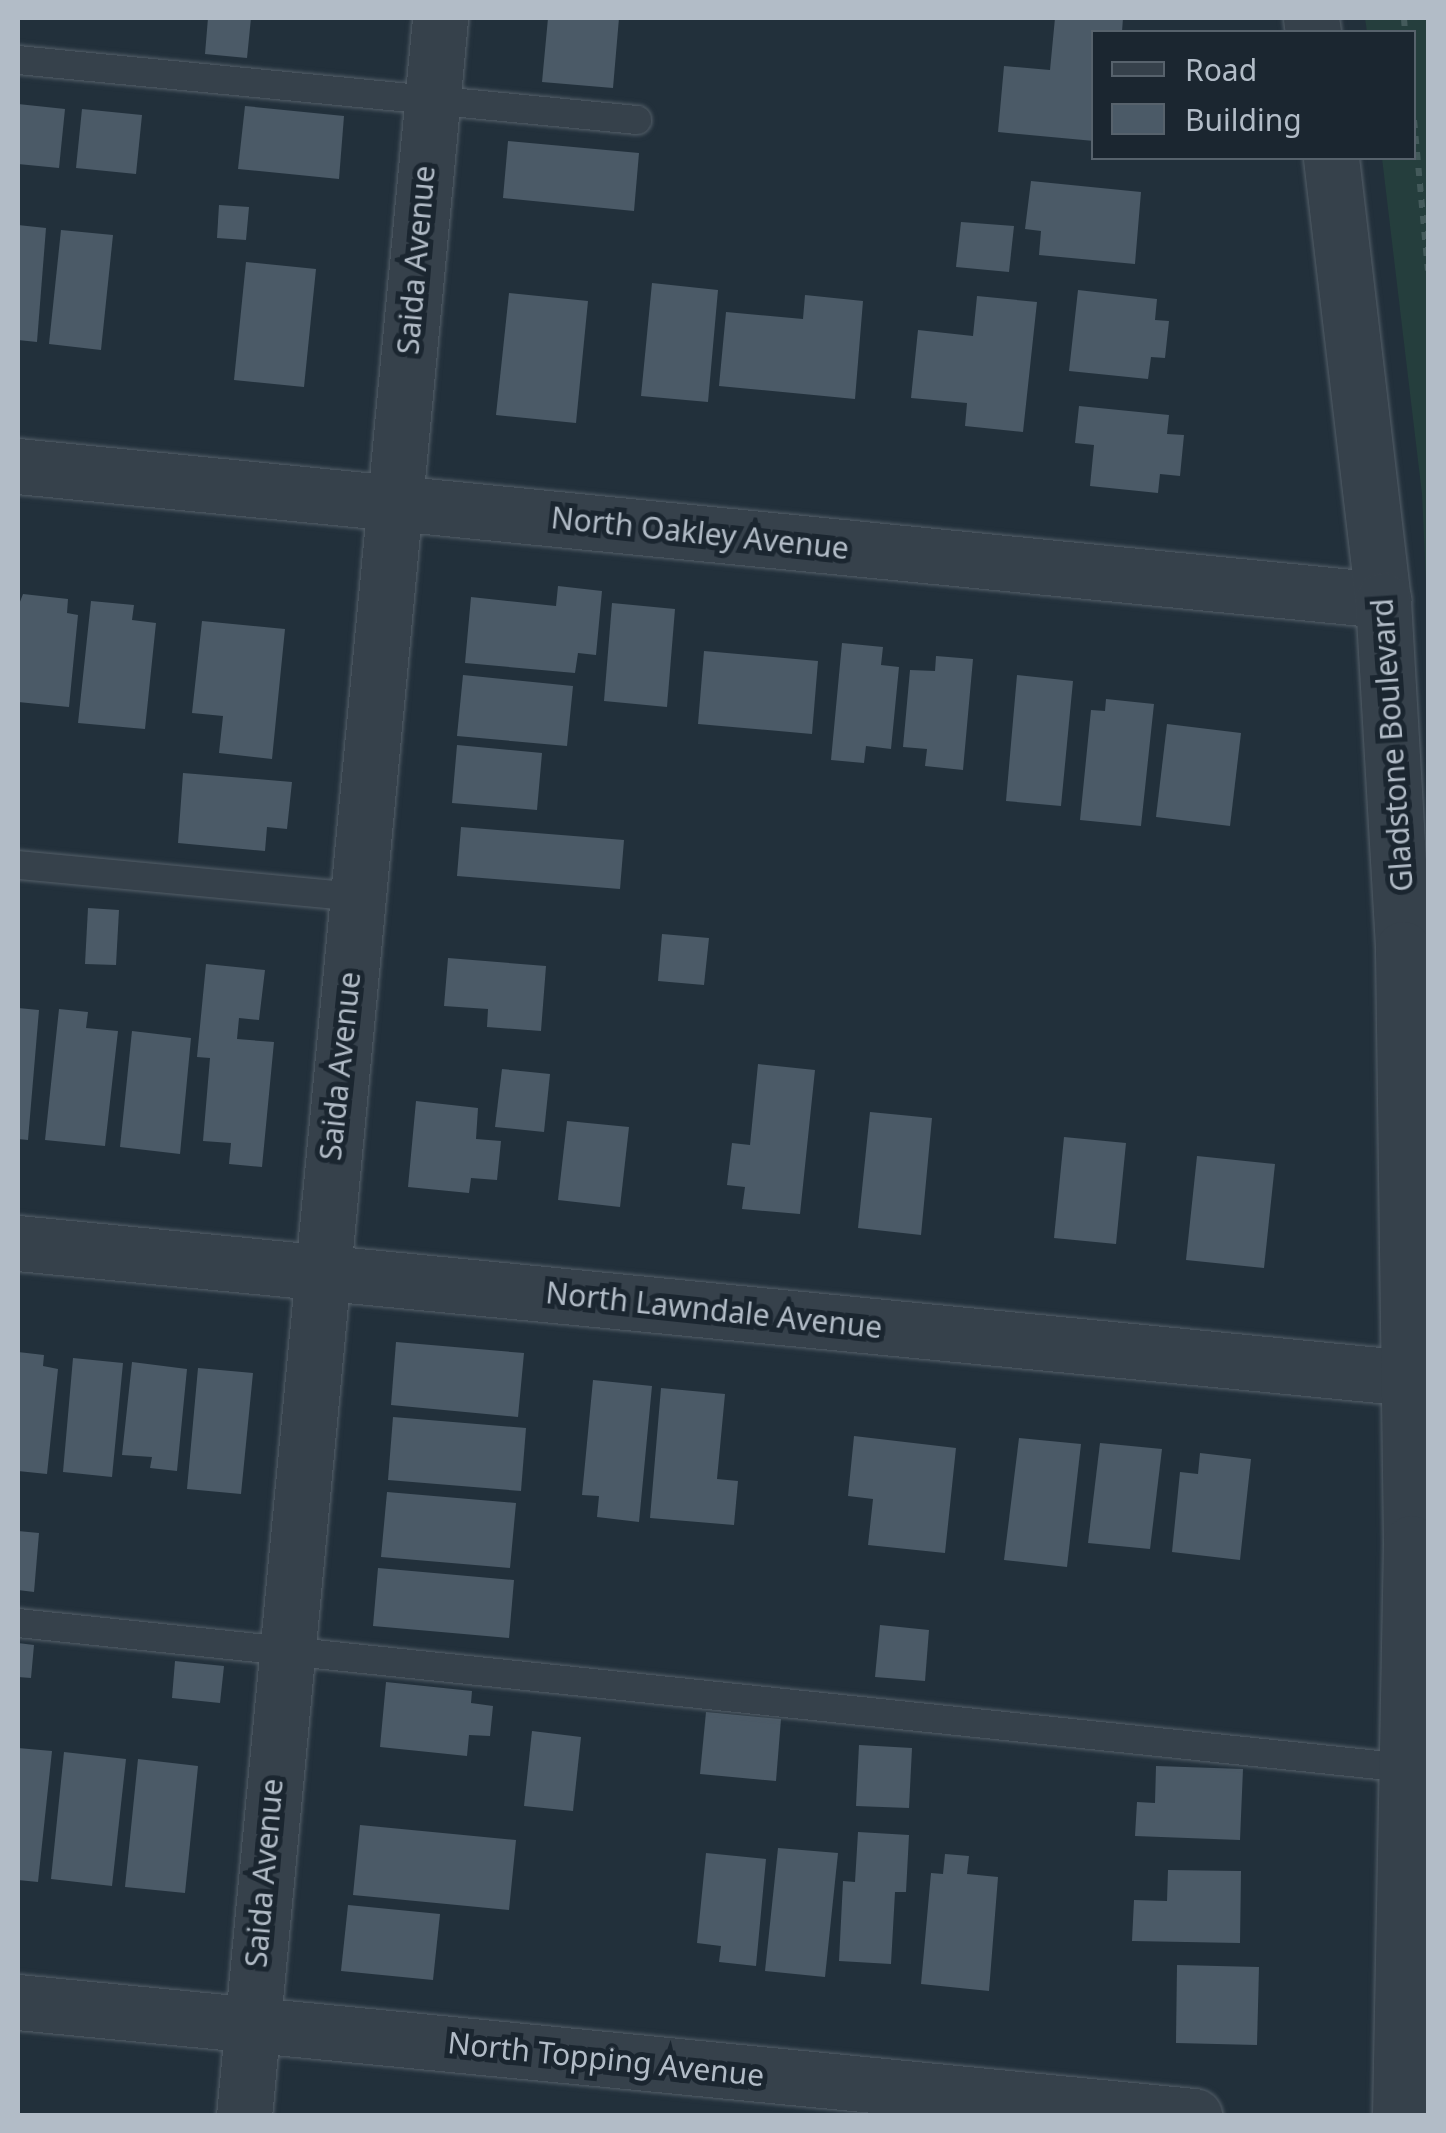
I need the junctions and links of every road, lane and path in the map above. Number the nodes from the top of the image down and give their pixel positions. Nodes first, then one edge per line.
1 (440, 18) edge
2 (18, 60) edge
3 (432, 103) junction
4 (637, 120) dead end
5 (1416, 141) edge
6 (1331, 160) edge
7 (1428, 270) edge
8 (18, 466) edge
9 (394, 502) junction
10 (1383, 600) junction
11 (18, 865) edge
12 (356, 897) junction
13 (18, 1243) edge
14 (320, 1272) junction
15 (1410, 1378) junction
16 (18, 1623) edge
17 (284, 1652) junction
18 (1408, 1768) junction
19 (18, 2002) edge
20 (250, 2024) junction
21 (244, 2116) edge
22 (1194, 2116) edge
23 (1400, 2116) edge

1 - 3 street, Saida Avenue
2 - 3 lane
3 - 4 lane
3 - 9 street, Saida Avenue
5 - 7 path
6 - 10 street, Gladstone Boulevard
8 - 9 street, North Oakley Avenue
9 - 10 street, North Oakley Avenue
9 - 12 street, Saida Avenue
10 - 15 street, Gladstone Boulevard
11 - 12 lane
12 - 14 street, Saida Avenue
13 - 14 street, North Lawndale Avenue
14 - 15 street, North Lawndale Avenue
14 - 17 street, Saida Avenue
15 - 18 street, Gladstone Boulevard
16 - 17 lane
17 - 18 lane
17 - 20 street, Saida Avenue
18 - 23 street, Gladstone Boulevard
19 - 20 street, North Topping Avenue
20 - 21 street, Saida Avenue
20 - 22 street, North Topping Avenue

